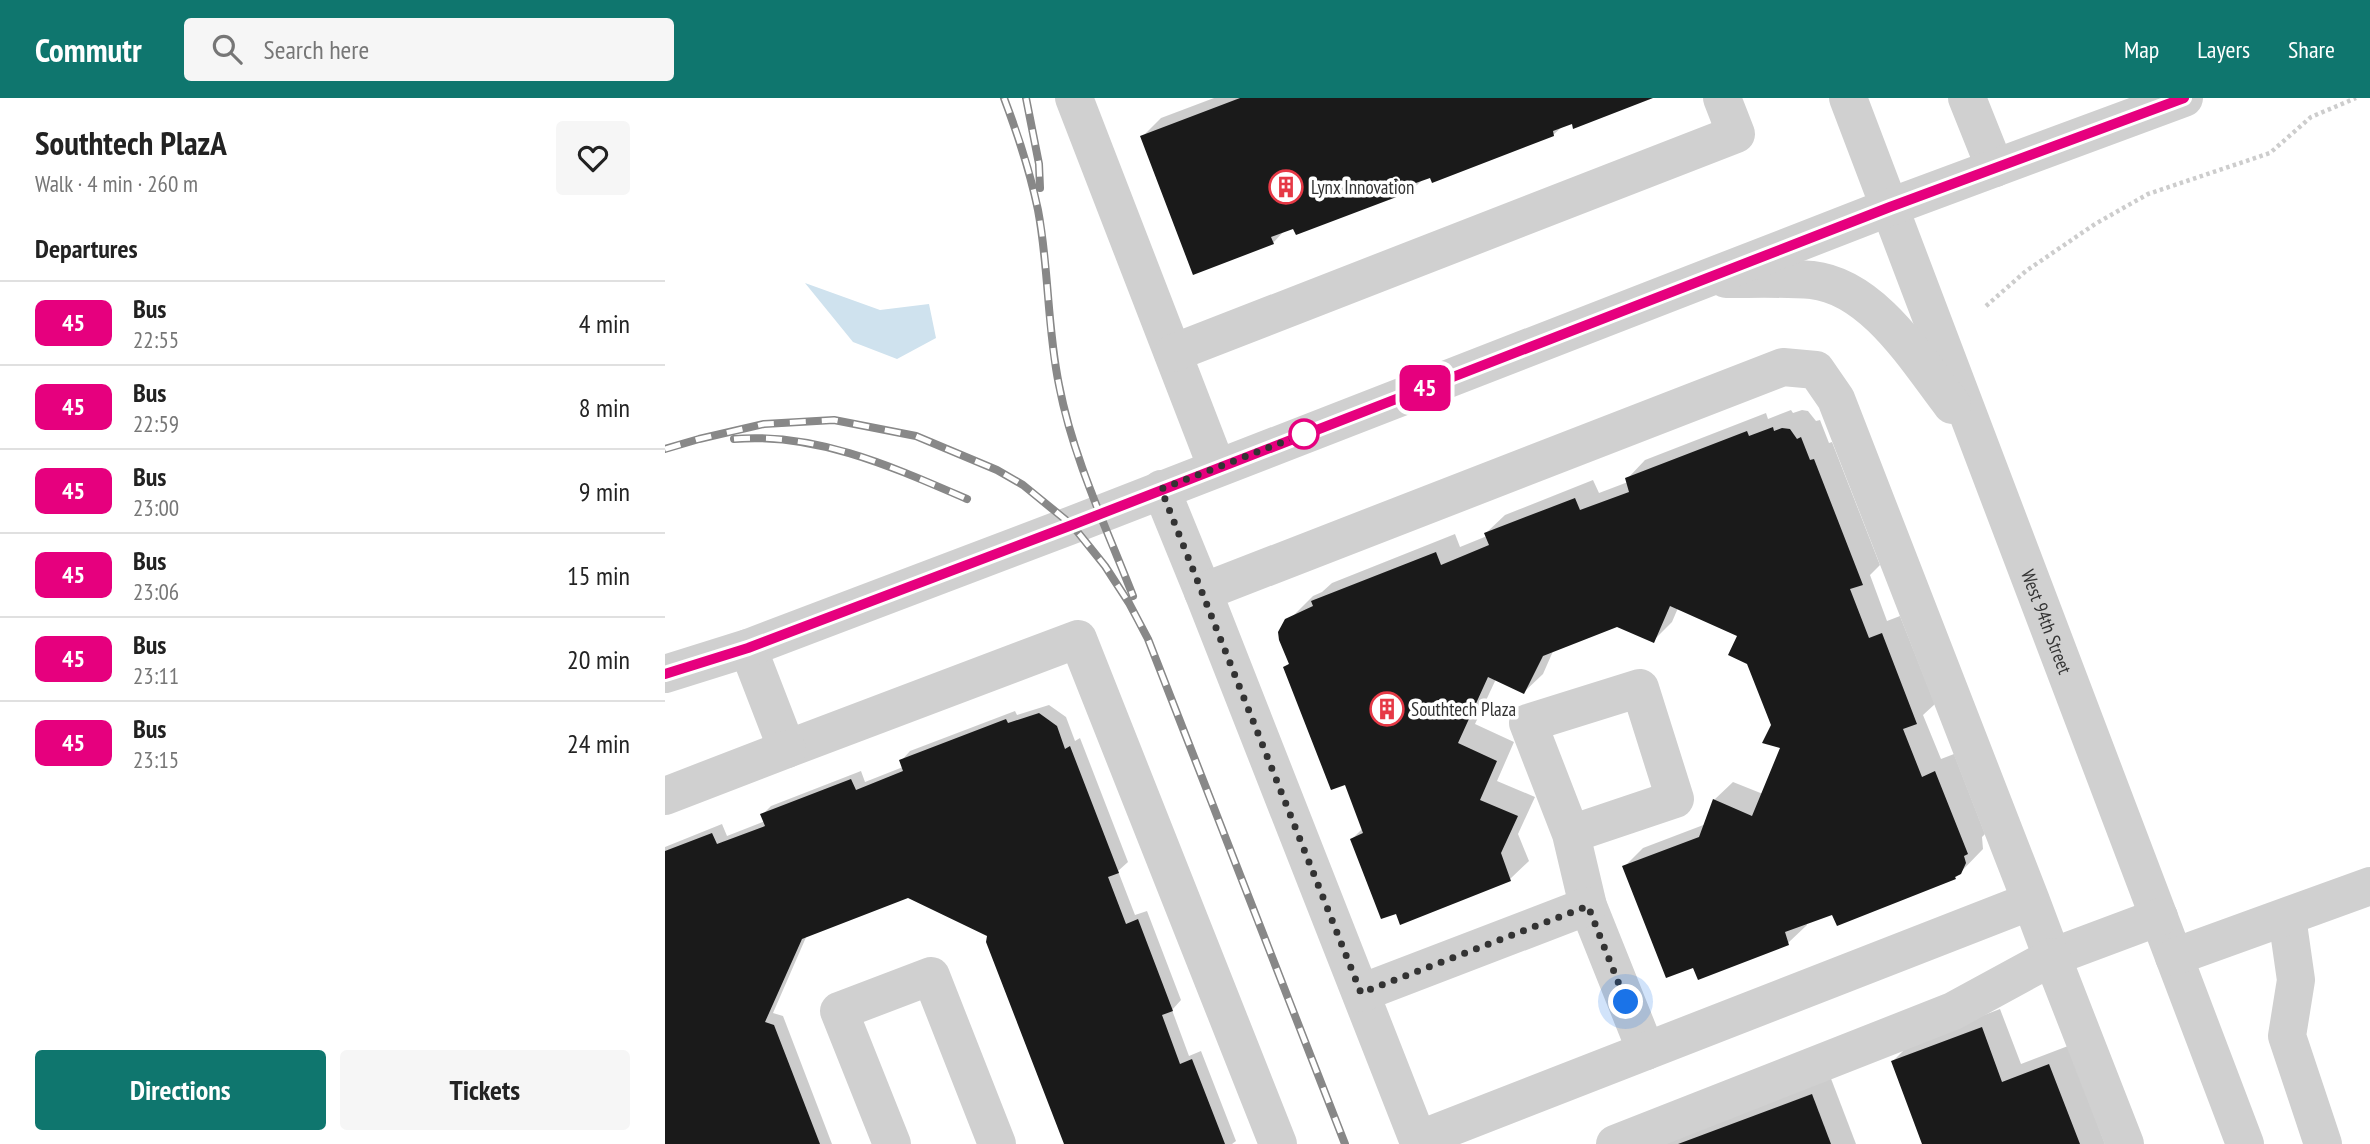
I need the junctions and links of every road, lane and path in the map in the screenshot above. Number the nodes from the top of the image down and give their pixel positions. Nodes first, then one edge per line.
1 (1074, 98) edge
2 (1722, 98) edge
3 (1848, 98) edge
4 (1967, 98) edge
5 (2356, 98) edge
6 (2174, 100) edge
7 (1995, 168) junction
8 (1890, 207) junction
9 (1710, 278) junction
10 (1986, 306) dead end
11 (1173, 353) junction
12 (1975, 434) junction
13 (1217, 468) junction
14 (1161, 489) junction
15 (1203, 592) junction
16 (748, 648) junction
17 (665, 674) edge
18 (787, 749) junction
19 (665, 796) edge
20 (1570, 834) dead end
21 (2370, 886) edge
22 (2031, 901) junction
23 (1588, 906) junction
24 (2159, 917) junction
25 (2287, 917) junction
26 (2052, 957) junction
27 (2174, 957) junction
28 (1361, 993) junction
29 (1646, 1051) junction
30 (892, 1144) edge
31 (997, 1144) edge
32 (1278, 1144) edge
33 (1615, 1144) edge
34 (2125, 1144) edge
35 (2245, 1144) edge
36 (2323, 1144) edge

1 - 11 street
2 - 11 street
3 - 8 street, West 94th Street
4 - 7 street
5 - 10 path
6 - 7 street
7 - 8 street
8 - 9 street
8 - 12 street, West 94th Street
9 - 12 street
9 - 13 street
11 - 13 street
12 - 24 street, West 94th Street
13 - 14 street
14 - 15 street
14 - 16 street
15 - 22 street
15 - 28 street
16 - 17 street
16 - 18 street
18 - 19 street
18 - 32 street
20 - 23 street
21 - 25 street
22 - 26 street
22 - 29 street
23 - 28 street
23 - 29 street
24 - 26 street
24 - 27 street, West 94th Street
25 - 27 street
25 - 36 street
26 - 33 street
26 - 34 street
27 - 35 street, West 94th Street
28 - 29 street
30 - 31 street

